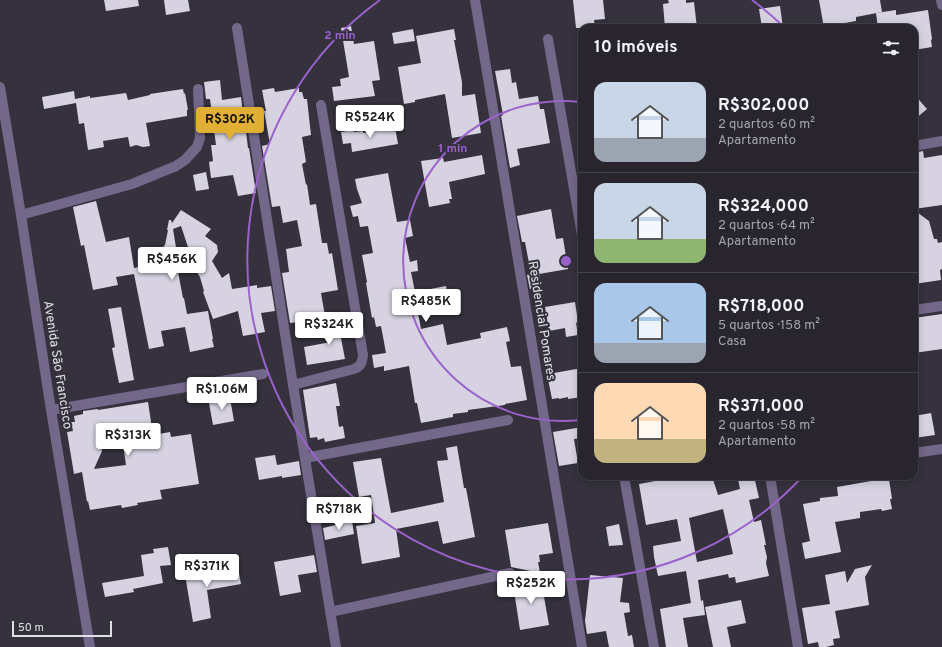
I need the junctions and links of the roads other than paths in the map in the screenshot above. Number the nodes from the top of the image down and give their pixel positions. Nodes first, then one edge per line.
1 (475, 0) edge
2 (941, 0) edge
3 (942, 5) edge
4 (237, 28) dead end
5 (548, 39) dead end
6 (0, 87) edge
7 (198, 89) dead end
8 (321, 105) dead end
9 (942, 142) edge
10 (918, 145) edge
11 (578, 212) edge
12 (21, 215) junction
13 (942, 306) edge
14 (918, 309) edge
15 (262, 374) dead end
16 (293, 385) junction
17 (51, 410) junction
18 (508, 420) dead end
19 (942, 449) edge
20 (918, 452) edge
21 (305, 458) junction
22 (625, 480) edge
23 (771, 480) edge
24 (510, 573) dead end
25 (330, 612) junction
26 (90, 647) edge
27 (336, 647) edge
28 (582, 647) edge
29 (654, 647) edge
30 (798, 647) edge

1 - 28 street, Residencial Pomares
2 - 3 street
4 - 16 street
5 - 11 street
6 - 12 street, Avenida São Francisco
7 - 12 street
8 - 16 street
9 - 10 street
12 - 17 street, Avenida São Francisco
13 - 14 street
15 - 17 street
16 - 21 street
17 - 26 street, Avenida São Francisco
18 - 21 street
19 - 20 street
21 - 25 street
22 - 29 street
23 - 30 street
24 - 25 street
25 - 27 street

